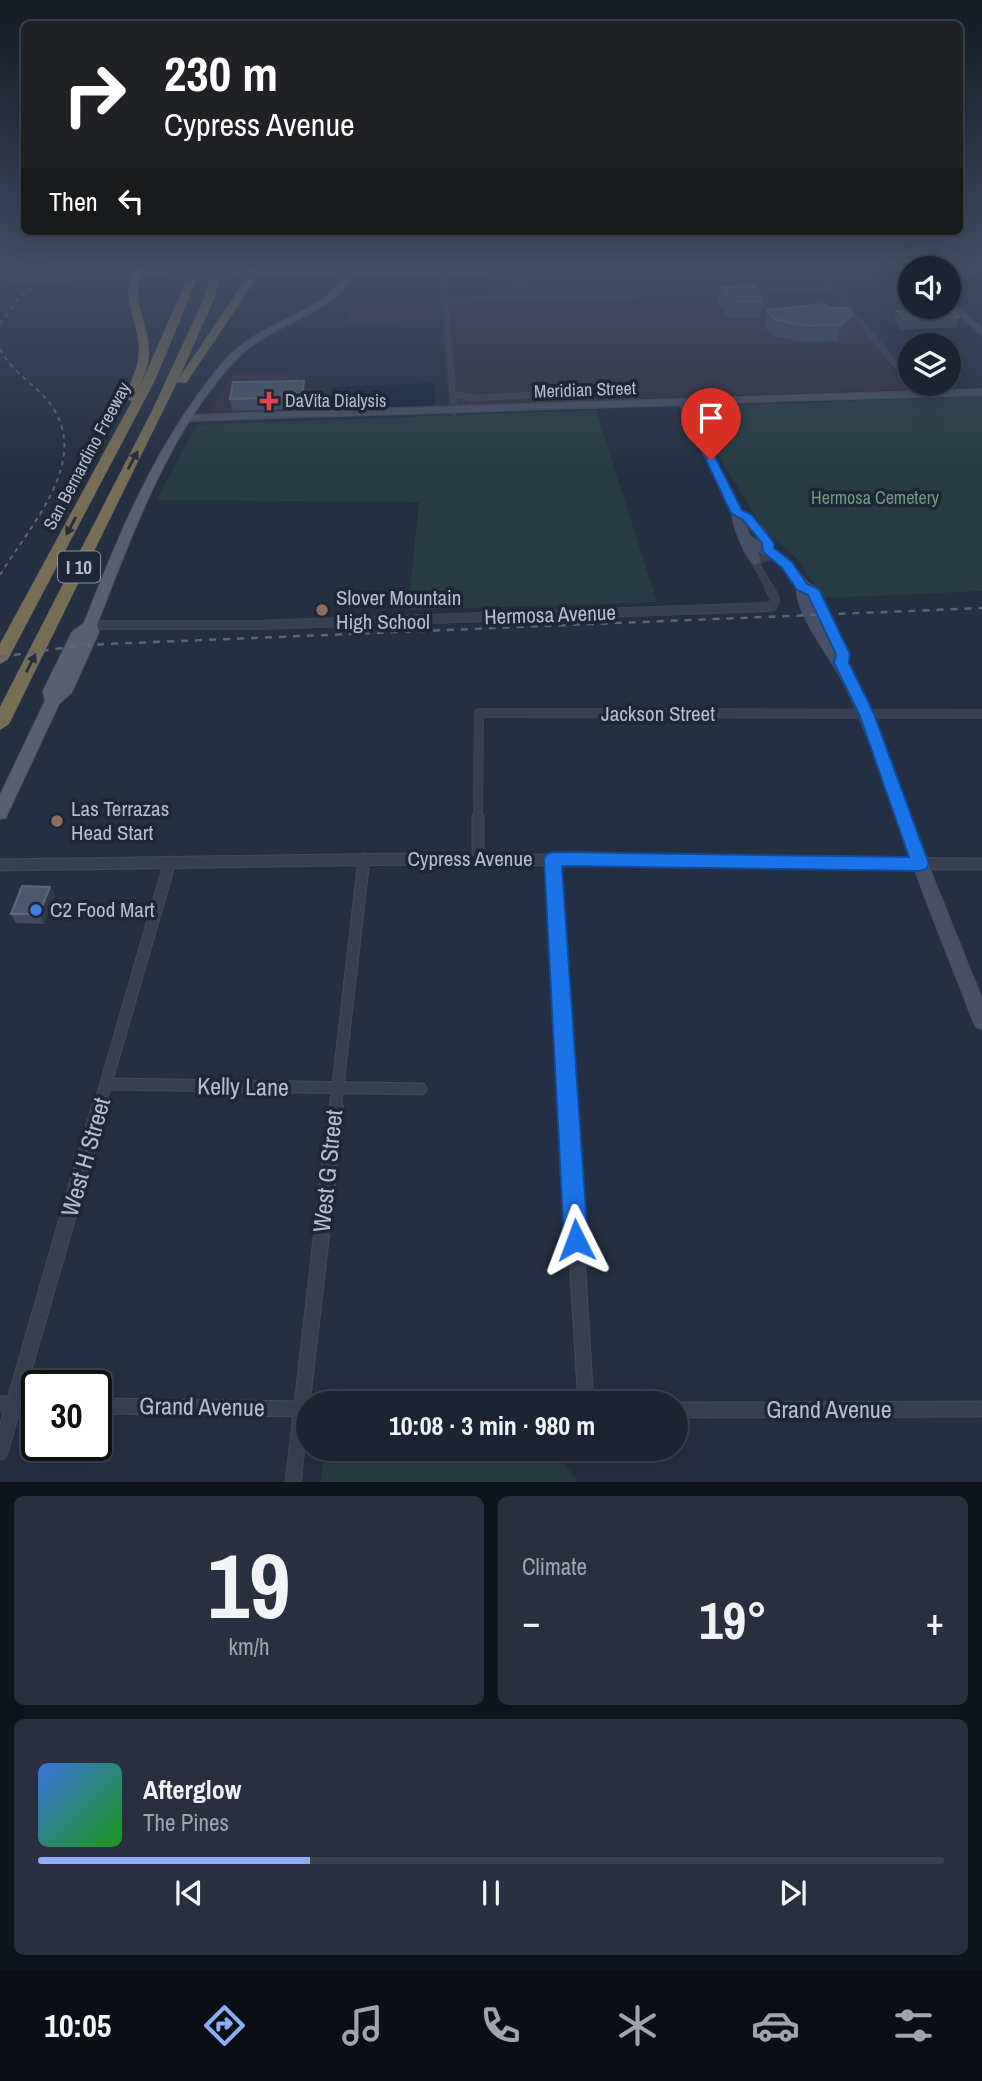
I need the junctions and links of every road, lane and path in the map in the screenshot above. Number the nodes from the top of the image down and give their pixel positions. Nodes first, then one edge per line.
1 (140, 336) edge
2 (173, 336) edge
3 (192, 336) edge
4 (212, 336) edge
5 (258, 336) edge
6 (449, 336) edge
7 (872, 336) edge
8 (898, 368) edge
9 (982, 392) edge
10 (961, 393) edge
11 (455, 394) junction
12 (550, 394) dead end
13 (898, 395) edge
14 (683, 402) junction
15 (159, 411) junction
16 (454, 411) junction
17 (188, 418) junction
18 (115, 444) junction
19 (737, 513) junction
20 (743, 534) junction
21 (770, 552) junction
22 (755, 562) junction
23 (90, 625) junction
24 (0, 659) edge
25 (866, 714) junction
26 (982, 714) edge
27 (0, 724) edge
28 (0, 813) edge
29 (364, 859) junction
30 (478, 859) junction
31 (553, 859) junction
32 (170, 862) junction
33 (920, 864) junction
34 (982, 864) edge
35 (0, 865) edge
36 (982, 1021) edge
37 (108, 1084) junction
38 (337, 1089) junction
39 (421, 1089) dead end
40 (307, 1391) edge
41 (585, 1391) edge
42 (7, 1404) edge
43 (112, 1406) edge
44 (296, 1409) edge
45 (982, 1409) edge
46 (688, 1410) edge
47 (0, 1452) edge
48 (296, 1461) edge
49 (293, 1482) edge

1 - 18 highway
2 - 18 highway, San Bernardino Freeway / I 10
3 - 15 highway, San Bernardino Freeway / I 10
4 - 15 highway
5 - 17 main road
6 - 11 street
7 - 8 street
9 - 10 street, Meridian Street
11 - 12 street
11 - 16 street
13 - 14 street, Meridian Street
14 - 16 street, Meridian Street
14 - 19 street
27 -> 15 highway, San Bernardino Freeway / I 10
16 - 17 street, Meridian Street
17 - 23 main road
18 -> 24 highway, San Bernardino Freeway / I 10
19 - 20 street
19 - 21 street
20 - 21 street
20 - 22 street
21 - 22 street
21 - 25 street
22 - 23 street, Hermosa Avenue
23 - 28 main road
25 - 26 street, Jackson Street
25 - 30 street, Jackson Street
25 - 33 street
29 - 30 street, Cypress Avenue
29 - 32 street, Cypress Avenue
29 - 38 street, West G Street
30 - 31 street, Cypress Avenue
31 - 33 street, Cypress Avenue
31 - 41 street
32 - 35 street, Cypress Avenue
32 - 37 street, West H Street
33 - 34 street, Cypress Avenue
33 - 36 street
37 - 38 street, Kelly Lane
37 - 42 street, West H Street
38 - 39 street, Kelly Lane
38 - 40 street, West G Street
42 - 47 street, West H Street
43 - 44 street, Grand Avenue
45 - 46 street, Grand Avenue
48 - 49 street, West G Street

